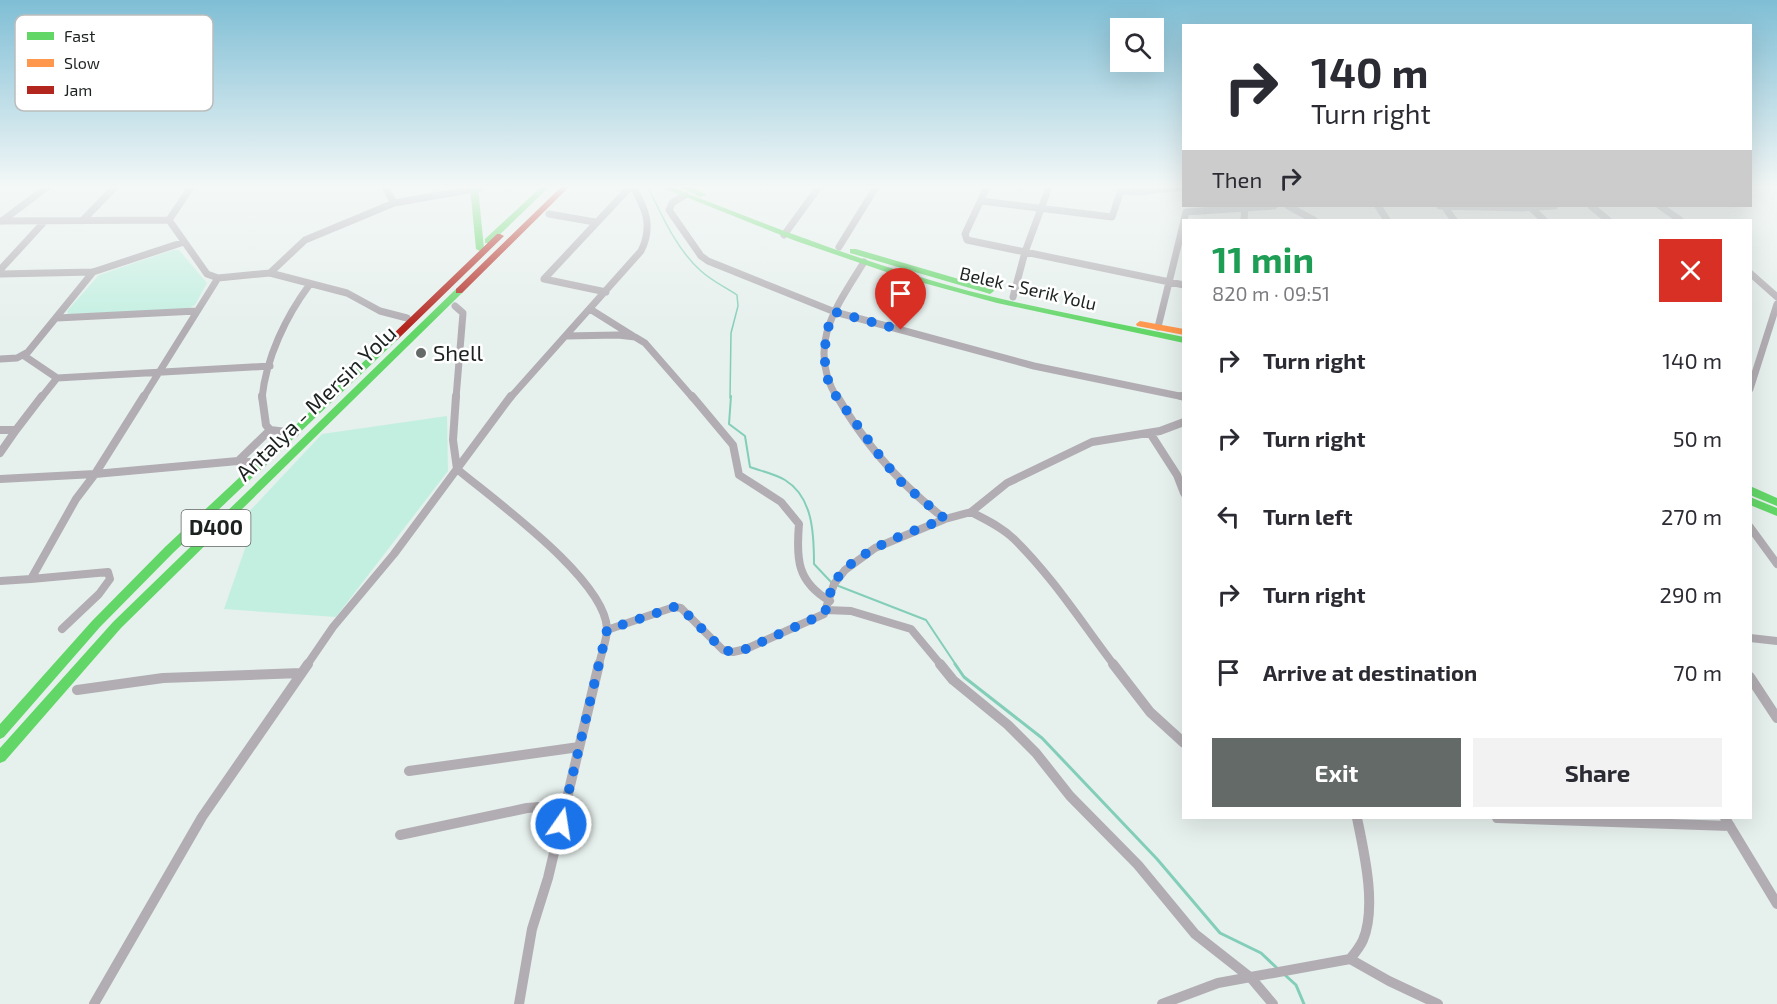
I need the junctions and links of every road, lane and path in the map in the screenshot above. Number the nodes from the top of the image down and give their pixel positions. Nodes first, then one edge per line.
1 (34, 234) edge
2 (178, 234) edge
3 (320, 234) edge
4 (478, 234) edge
5 (496, 234) edge
6 (503, 234) edge
7 (517, 234) edge
8 (529, 234) edge
9 (584, 234) edge
10 (649, 234) edge
11 (686, 234) edge
12 (787, 234) edge
13 (788, 234) edge
14 (847, 234) edge
15 (966, 234) edge
16 (1032, 234) edge
17 (1181, 234) edge
18 (184, 242) junction
19 (839, 247) junction
20 (480, 249) junction
21 (1025, 252) junction
22 (864, 262) junction
23 (0, 272) edge
24 (93, 272) junction
25 (270, 273) junction
26 (1752, 275) edge
27 (218, 278) junction
28 (1169, 282) junction
29 (310, 284) junction
30 (1182, 285) edge
31 (606, 292) junction
32 (1014, 297) junction
33 (1777, 297) edge
34 (1777, 304) edge
35 (455, 306) junction
36 (590, 309) junction
37 (196, 311) junction
38 (835, 312) junction
39 (57, 318) junction
40 (407, 318) junction
41 (1158, 327) junction
42 (1182, 333) edge
43 (566, 336) junction
44 (635, 337) junction
45 (1182, 340) edge
46 (23, 356) junction
47 (0, 359) edge
48 (1754, 365) edge
49 (270, 366) junction
50 (160, 372) junction
51 (364, 375) junction
52 (57, 378) junction
53 (1182, 397) edge
54 (1182, 423) edge
55 (0, 430) edge
56 (16, 430) junction
57 (270, 430) junction
58 (295, 433) junction
59 (1150, 433) junction
60 (0, 453) edge
61 (238, 461) junction
62 (263, 463) junction
63 (457, 469) junction
64 (95, 474) junction
65 (0, 479) edge
66 (1182, 488) edge
67 (1752, 491) edge
68 (1752, 502) edge
69 (1777, 502) edge
70 (971, 512) junction
71 (1777, 512) edge
72 (945, 519) junction
73 (1752, 530) edge
74 (1777, 564) edge
75 (31, 579) junction
76 (0, 581) edge
77 (828, 606) junction
78 (62, 630) dead end
79 (607, 630) junction
80 (1752, 638) edge
81 (1777, 641) edge
82 (301, 673) junction
83 (1752, 680) edge
84 (77, 690) dead end
85 (1777, 718) edge
86 (0, 733) edge
87 (1182, 741) edge
88 (579, 747) junction
89 (0, 757) edge
90 (409, 771) dead end
91 (565, 805) junction
92 (1357, 819) edge
93 (1581, 819) edge
94 (1727, 822) edge
95 (400, 835) dead end
96 (1777, 904) edge
97 (1350, 958) junction
98 (1251, 978) junction
99 (93, 1004) edge
100 (519, 1004) edge
101 (1162, 1004) edge
102 (1273, 1004) edge
103 (1438, 1004) edge

1 - 23 street
2 - 18 street
3 - 25 street
4 - 20 main road
5 - 20 main road
6 - 51 main road, Antalya - Mersin Yolu / D400
7 - 51 main road, Antalya - Mersin Yolu / D400
8 - 35 main road
9 - 31 street
10 - 31 street
11 - 38 street
12 - 22 main road, Belek - Serik Yolu
13 - 19 main road, Belek - Serik Yolu
14 - 19 street
15 - 21 street
16 - 21 street
17 - 28 street
18 - 24 street
18 - 27 street
19 - 32 main road, Belek - Serik Yolu
20 - 40 main road
21 - 28 street
21 - 32 street
22 - 38 street
22 - 45 main road, Belek - Serik Yolu
23 - 24 street
24 - 39 street
25 - 27 street
25 - 29 street
26 - 33 street
27 - 37 street
28 - 30 street
28 - 41 street
29 - 40 street
29 - 49 street
31 - 36 street
32 - 41 main road, Belek - Serik Yolu
34 - 48 street
35 - 51 main road
35 - 63 street
36 - 43 street
36 - 44 street
37 - 39 street
37 - 50 street
38 - 53 street
38 - 72 street
39 - 46 street
40 - 51 main road
41 - 42 main road, Belek - Serik Yolu
43 - 44 street
43 - 63 street
44 - 77 street
46 - 47 street
46 - 52 street
49 - 50 street
49 - 57 street
50 - 52 street
50 - 64 street
51 - 58 main road, Antalya - Mersin Yolu / D400
51 - 89 main road, Antalya - Mersin Yolu / D400
52 - 56 street
54 - 59 street
55 - 56 street
56 - 60 street
57 - 58 street
57 - 61 street
58 - 62 main road, Antalya - Mersin Yolu / D400
59 - 66 street
59 - 70 street
61 - 62 street
61 - 64 street
62 - 86 main road, Antalya - Mersin Yolu / D400
63 - 79 street
63 - 82 street
64 - 65 street
64 - 75 street
67 - 69 main road
68 - 71 main road
70 - 72 street
70 - 87 street
72 - 77 street
73 - 74 street
75 - 76 street
75 - 78 street
77 - 79 street
77 - 98 street
79 - 88 street
80 - 81 street
82 - 84 street
82 - 99 street
83 - 85 street
88 - 90 street
88 - 91 street
91 - 95 street
91 - 100 street
92 - 97 street
93 - 94 street
94 - 96 street
97 - 98 street
97 - 103 street
98 - 101 street
98 - 102 street

